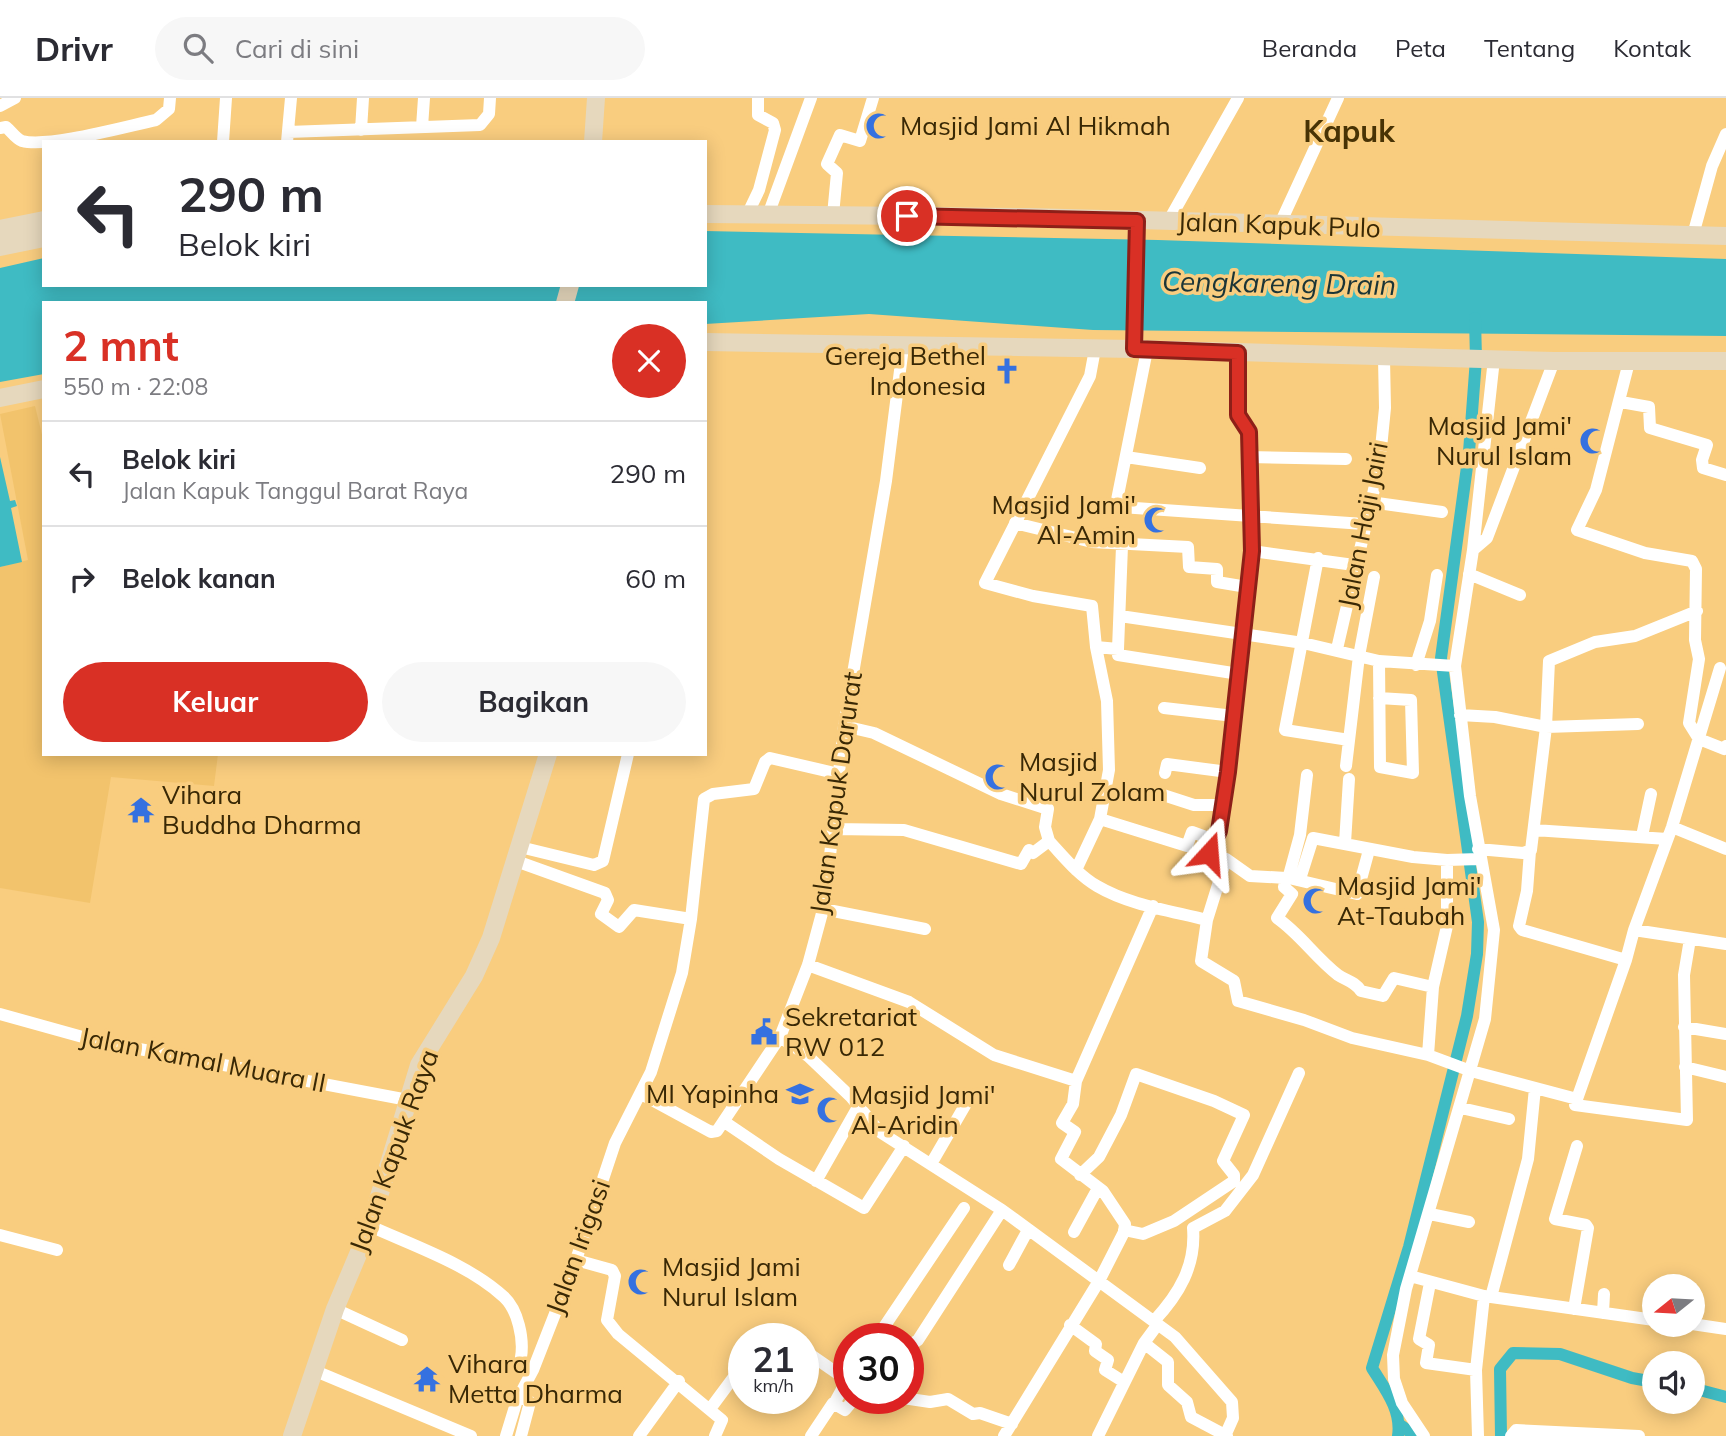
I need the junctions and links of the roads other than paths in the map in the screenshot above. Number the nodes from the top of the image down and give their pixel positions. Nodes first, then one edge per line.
1 (15, 98) edge
2 (170, 98) edge
3 (226, 98) edge
4 (290, 98) edge
5 (363, 98) edge
6 (424, 98) edge
7 (490, 98) edge
8 (596, 98) edge
9 (758, 98) edge
10 (811, 98) edge
11 (873, 98) edge
12 (1238, 98) edge
13 (1338, 98) edge
14 (0, 106) edge
15 (422, 127) junction
16 (0, 128) edge
17 (361, 130) junction
18 (1726, 134) edge
19 (288, 137) edge
20 (591, 139) edge
21 (223, 140) edge
22 (707, 214) edge
23 (747, 215) junction
24 (768, 215) junction
25 (833, 215) junction
26 (42, 220) edge
27 (1168, 222) junction
28 (1279, 226) junction
29 (1137, 227) junction
30 (0, 229) edge
31 (1693, 235) junction
32 (1726, 236) edge
33 (42, 238) edge
34 (0, 247) edge
35 (707, 342) edge
36 (1138, 346) junction
37 (903, 347) junction
38 (1095, 349) junction
39 (1238, 353) junction
40 (1384, 358) junction
41 (1490, 359) junction
42 (1555, 361) junction
43 (1726, 361) edge
44 (1629, 362) junction
45 (42, 389) edge
46 (0, 398) edge
47 (1621, 402) junction
48 (1126, 457) junction
49 (1248, 457) junction
50 (1346, 459) dead end
51 (1200, 468) dead end
52 (1726, 475) edge
53 (1370, 502) junction
54 (1441, 512) dead end
55 (1251, 514) junction
56 (1015, 523) junction
57 (1364, 524) junction
58 (1122, 546) junction
59 (1473, 550) junction
60 (1252, 551) junction
61 (1318, 558) junction
62 (1354, 565) junction
63 (1469, 573) junction
64 (1437, 575) dead end
65 (1374, 577) dead end
66 (1247, 587) junction
67 (1520, 595) dead end
68 (1697, 611) junction
69 (1120, 616) junction
70 (1242, 634) junction
71 (1303, 643) junction
72 (1096, 647) junction
73 (1118, 649) junction
74 (1337, 649) junction
75 (1359, 656) junction
76 (1379, 661) junction
77 (1418, 665) junction
78 (1450, 665) junction
79 (1720, 668) dead end
80 (1239, 674) junction
81 (1379, 698) junction
82 (1164, 708) dead end
83 (1460, 715) junction
84 (1234, 716) junction
85 (1638, 724) dead end
86 (844, 726) junction
87 (1546, 727) junction
88 (1699, 739) junction
89 (1349, 740) junction
90 (1726, 746) edge
91 (547, 756) edge
92 (628, 756) edge
93 (1228, 772) junction
94 (1165, 773) dead end
95 (839, 774) junction
96 (1307, 775) dead end
97 (1157, 793) dead end
98 (1650, 794) dead end
99 (1223, 805) junction
100 (1100, 819) junction
101 (834, 829) junction
102 (1534, 831) junction
103 (1670, 833) junction
104 (1642, 836) junction
105 (1214, 840) junction
106 (1049, 841) junction
107 (1345, 843) junction
108 (1726, 849) edge
109 (1369, 850) junction
110 (1530, 851) junction
111 (518, 854) junction
112 (1476, 856) junction
113 (1226, 859) junction
114 (1449, 860) junction
115 (1076, 870) junction
116 (1291, 879) junction
117 (1153, 906) junction
118 (823, 909) junction
119 (691, 919) junction
120 (1207, 920) junction
121 (925, 929) dead end
122 (1634, 930) junction
123 (1690, 939) junction
124 (1726, 944) edge
125 (1626, 960) junction
126 (808, 965) junction
127 (1433, 987) junction
128 (0, 1014) edge
129 (1684, 1027) junction
130 (1726, 1034) edge
131 (780, 1037) junction
132 (1433, 1057) junction
133 (1685, 1068) junction
134 (1467, 1069) junction
135 (1299, 1073) dead end
136 (1726, 1077) edge
137 (1076, 1081) junction
138 (1535, 1088) junction
139 (641, 1094) junction
140 (408, 1100) junction
141 (967, 1102) dead end
142 (1575, 1105) dead end
143 (858, 1107) junction
144 (1461, 1108) junction
145 (1509, 1119) dead end
146 (726, 1123) junction
147 (904, 1146) junction
148 (1577, 1146) dead end
149 (931, 1164) junction
150 (1080, 1175) junction
151 (816, 1181) junction
152 (1098, 1188) junction
153 (964, 1208) dead end
154 (1002, 1210) junction
155 (1430, 1214) junction
156 (1469, 1222) dead end
157 (370, 1226) junction
158 (1028, 1230) junction
159 (1124, 1230) junction
160 (1074, 1232) dead end
161 (0, 1235) edge
162 (57, 1250) dead end
163 (576, 1260) junction
164 (1009, 1265) dead end
165 (1410, 1276) junction
166 (1099, 1281) junction
167 (1430, 1283) junction
168 (1604, 1294) dead end
169 (1487, 1296) junction
170 (335, 1309) junction
171 (1574, 1309) junction
172 (1603, 1313) junction
173 (1642, 1317) edge
174 (1156, 1322) junction
175 (887, 1323) edge
176 (1070, 1325) junction
177 (1705, 1326) edge
178 (1726, 1329) edge
179 (924, 1331) edge
180 (402, 1340) dead end
181 (1144, 1343) junction
182 (1395, 1343) junction
183 (1428, 1348) junction
184 (521, 1357) dead end
185 (313, 1370) junction
186 (1476, 1370) junction
187 (679, 1381) junction
188 (1125, 1381) junction
189 (728, 1385) edge
190 (517, 1400) junction
191 (924, 1401) edge
192 (833, 1405) edge
193 (710, 1409) junction
194 (1012, 1424) junction
195 (718, 1430) edge
196 (1549, 1433) edge
197 (1604, 1434) edge
198 (292, 1436) edge
199 (471, 1436) edge
200 (506, 1436) edge
201 (521, 1436) edge
202 (639, 1436) edge
203 (811, 1436) edge
204 (1004, 1436) edge
205 (1098, 1436) edge
206 (1226, 1436) edge
207 (1424, 1436) edge
208 (1478, 1436) edge
209 (1511, 1436) edge
210 (1639, 1436) edge

1 - 14 street
2 - 16 street
3 - 21 street
4 - 19 street
5 - 17 street
6 - 15 street
7 - 15 street
8 - 20 main road
9 - 23 street
10 - 24 street
11 - 25 street
12 - 27 street
13 - 28 street
15 - 17 street
17 - 19 street
18 - 31 street
22 - 23 main road, Jalan Kapuk Pulo
23 - 24 main road, Jalan Kapuk Pulo
24 - 25 main road, Jalan Kapuk Pulo
25 - 29 main road, Jalan Kapuk Pulo
26 - 30 main road
27 - 28 main road, Jalan Kapuk Pulo
27 - 29 main road, Jalan Kapuk Pulo
28 - 31 main road, Jalan Kapuk Pulo
29 - 36 street
31 - 32 main road, Jalan Kapuk Pulo
33 - 34 main road
35 - 37 main road
36 - 38 main road
36 - 39 main road
36 - 48 street
37 - 38 main road
37 - 86 street, Jalan Kapuk Darurat
38 - 56 street
39 - 40 main road
39 - 49 street
40 - 41 main road
40 - 53 street, Jalan Haji Jairi
41 - 42 main road
41 - 59 street
42 - 44 main road
42 - 59 street
43 - 44 main road
44 - 47 street
45 - 46 main road
47 - 52 street
47 - 68 street
48 - 51 street
48 - 55 street
49 - 50 street
49 - 55 street
53 - 54 street
53 - 57 street, Jalan Haji Jairi
55 - 57 street
55 - 60 street
56 - 58 street
56 - 72 street
57 - 62 street, Jalan Haji Jairi
58 - 66 street
58 - 69 street
59 - 63 street
60 - 61 street
60 - 66 street
61 - 62 street
61 - 71 street
62 - 74 street, Jalan Haji Jairi
63 - 67 street
63 - 78 street
64 - 77 street
65 - 75 street
66 - 70 street
68 - 87 street
68 - 88 street
69 - 70 street
69 - 73 street
70 - 71 street
70 - 80 street
71 - 74 street
71 - 89 street
72 - 73 street
72 - 100 street
73 - 80 street
74 - 75 street
75 - 76 street
75 - 89 street
76 - 77 street
76 - 81 street
77 - 78 street
78 - 83 street
79 - 88 street
80 - 84 street
81 - 81 street
82 - 84 street
83 - 87 street
83 - 112 street
84 - 93 street
85 - 87 street
86 - 95 street, Jalan Kapuk Darurat
86 - 106 street
87 - 102 street
88 - 90 street
88 - 103 street
89 - 107 street
91 - 111 main road, Jalan Kapuk Raya
92 - 111 street
93 - 94 street
93 - 99 street
95 - 101 street, Jalan Kapuk Darurat
95 - 119 street, Jalan Irigasi
96 - 116 street
97 - 99 street
98 - 104 street
99 - 105 street
100 - 105 street
100 - 115 street
101 - 106 street
101 - 118 street, Jalan Kapuk Darurat
102 - 104 street
102 - 110 street
103 - 104 street
103 - 108 street
103 - 122 street
105 - 113 street
106 - 115 street
107 - 109 street
107 - 116 street
109 - 114 street
109 - 116 street
110 - 112 street
110 - 125 street
111 - 119 street
111 - 140 main road, Jalan Kapuk Raya
112 - 114 street
112 - 134 street
113 - 116 street
113 - 120 street
114 - 127 street
115 - 117 street
116 - 127 street
117 - 120 street
117 - 137 street
118 - 121 street
118 - 126 street, Jalan Kapuk Darurat
119 - 139 street, Jalan Irigasi
120 - 132 street
122 - 123 street
122 - 125 street
123 - 124 street
123 - 129 street
125 - 138 street
126 - 131 street, Jalan Kapuk Darurat
126 - 137 street
127 - 132 street
128 - 140 street, Jalan Kamal Muara II
129 - 130 street
129 - 133 street
131 - 143 street
131 - 146 street, Jalan Kapuk Darurat
132 - 134 street
133 - 136 street
133 - 142 street
134 - 138 street
134 - 144 street
135 - 174 street
137 - 150 street
138 - 169 street
139 - 146 street
139 - 163 street, Jalan Irigasi
140 - 157 main road, Jalan Kapuk Raya
141 - 149 street
143 - 147 street
143 - 151 street
144 - 145 street
144 - 155 street
146 - 151 street
147 - 149 street
147 - 151 street
148 - 171 street
149 - 154 street
150 - 152 street
150 - 159 street
152 - 159 street
152 - 160 street
153 - 175 street
154 - 158 street
154 - 179 street
155 - 156 street
155 - 165 street
157 - 170 main road, Jalan Kapuk Raya
157 - 184 street
158 - 164 street
158 - 166 street
159 - 166 street
161 - 162 street
163 - 187 street
163 - 190 street, Jalan Irigasi
165 - 167 street
165 - 182 street
166 - 174 street
166 - 176 street
167 - 169 street
167 - 183 street
168 - 172 street
169 - 171 street
169 - 186 street
170 - 180 street
170 - 185 main road, Jalan Kapuk Raya
171 - 172 street
172 - 173 street
174 - 181 street
174 - 206 street
176 - 188 street
176 - 194 street
177 - 178 street
181 - 188 street
181 - 206 street
182 - 183 street
182 - 207 street
183 - 186 street
185 - 198 main road, Jalan Kapuk Raya
185 - 199 street
186 - 208 street
187 - 193 street
187 - 202 street
188 - 205 street
189 - 193 street
190 - 200 street, Jalan Irigasi
190 - 201 street
191 - 194 street
192 - 203 street
193 - 195 street
194 - 204 street
196 - 197 street
196 - 209 street
197 - 210 street

